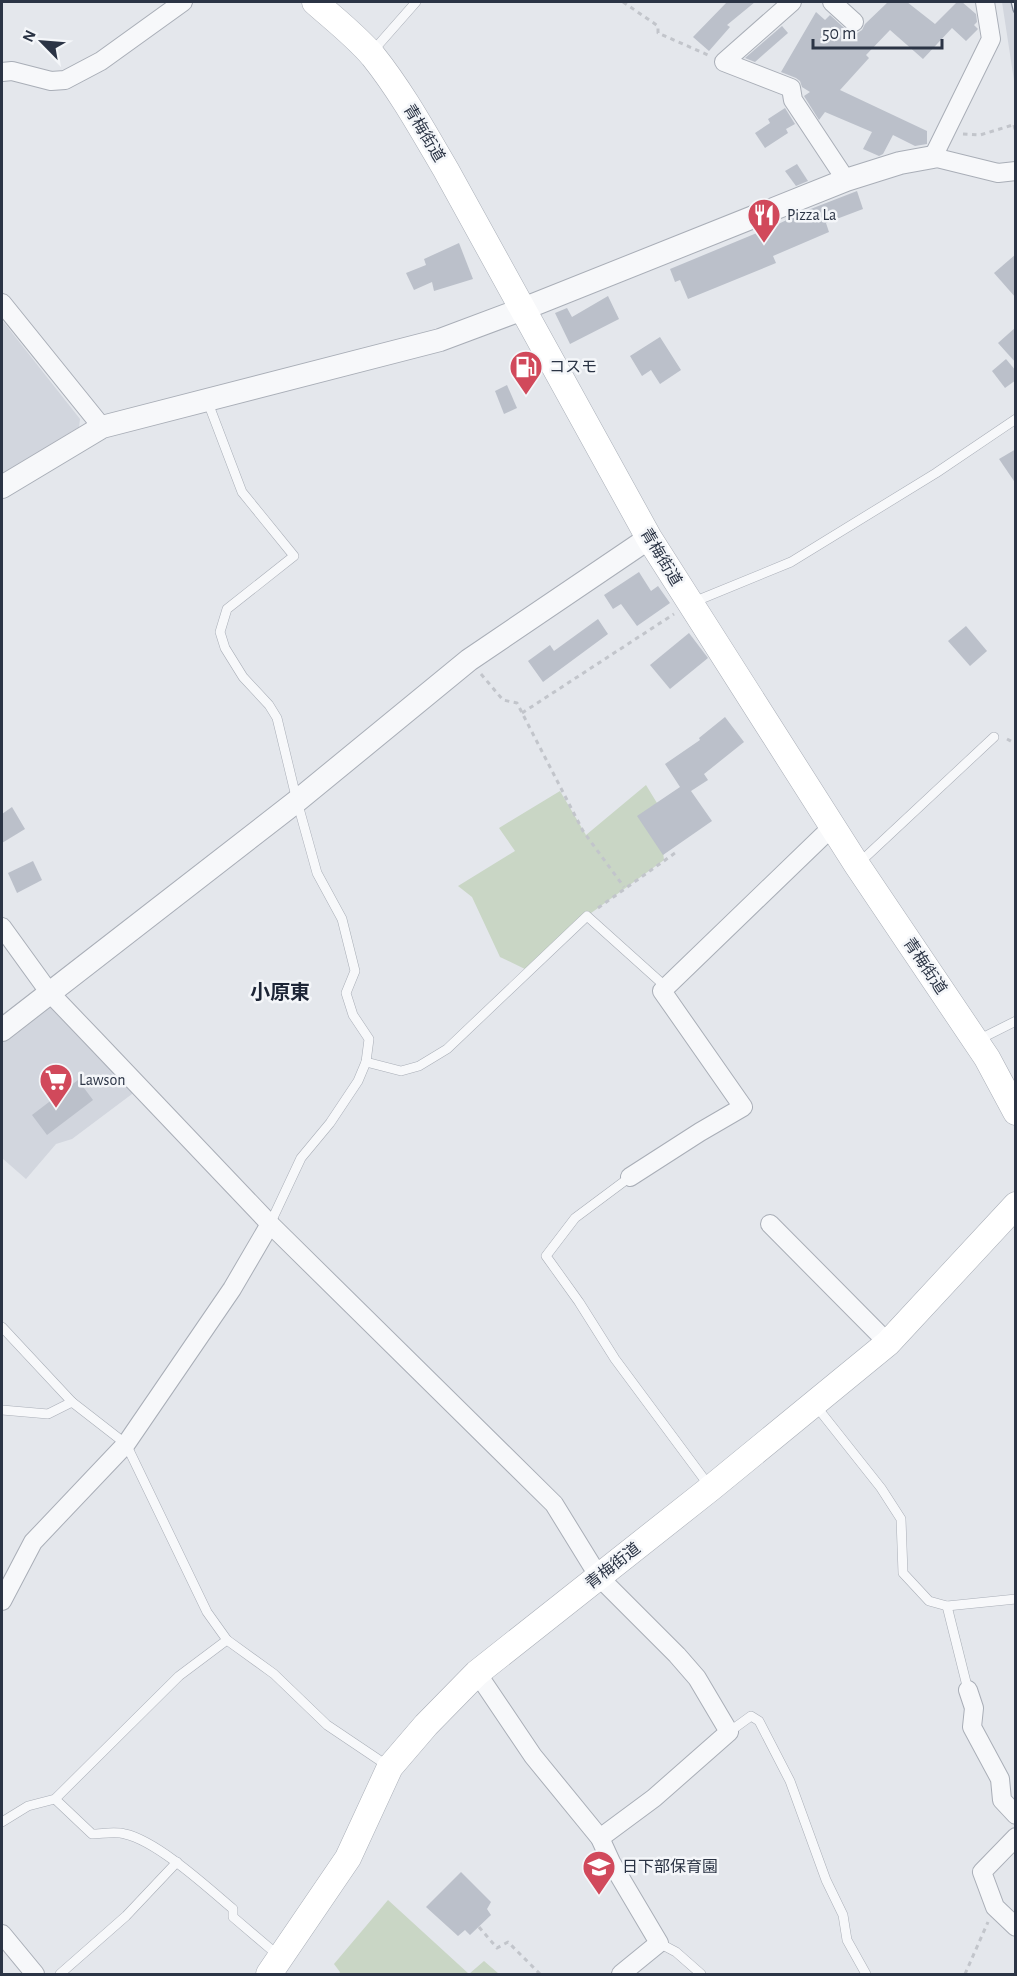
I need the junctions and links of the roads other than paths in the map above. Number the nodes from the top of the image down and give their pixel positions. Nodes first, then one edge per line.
1 (183, 2) edge
2 (315, 2) edge
3 (416, 2) edge
4 (792, 2) edge
5 (832, 2) edge
6 (985, 2) edge
7 (854, 22) dead end
8 (370, 54) junction
9 (2, 72) edge
10 (933, 157) junction
11 (1015, 172) edge
12 (846, 180) junction
13 (2, 303) edge
14 (523, 309) junction
15 (207, 400) junction
16 (1016, 419) edge
17 (102, 427) junction
18 (2, 487) edge
19 (649, 538) junction
20 (689, 603) junction
21 (994, 737) dead end
22 (297, 801) junction
23 (832, 827) junction
24 (856, 865) junction
25 (2, 927) edge
26 (666, 987) junction
27 (49, 992) junction
28 (1016, 1021) edge
29 (2, 1030) edge
30 (976, 1041) junction
31 (366, 1062) junction
32 (1016, 1112) edge
33 (630, 1178) joint
34 (1016, 1205) edge
35 (270, 1224) junction
36 (770, 1224) dead end
37 (2, 1327) edge
38 (888, 1343) junction
39 (72, 1402) junction
40 (814, 1402) junction
41 (2, 1410) edge
42 (126, 1443) junction
43 (711, 1488) junction
44 (599, 1577) junction
45 (1016, 1599) edge
46 (2, 1601) edge
47 (947, 1606) junction
48 (227, 1640) junction
49 (477, 1673) junction
50 (968, 1690) joint
51 (729, 1732) junction
52 (390, 1767) junction
53 (55, 1799) junction
54 (1016, 1815) edge
55 (2, 1822) edge
56 (1016, 1837) edge
57 (600, 1838) junction
58 (177, 1863) junction
59 (1016, 1927) edge
60 (2, 1934) edge
61 (659, 1943) junction
62 (275, 1966) edge
63 (35, 1974) edge
64 (60, 1974) edge
65 (621, 1974) edge
66 (701, 1974) edge
67 (866, 1974) edge

1 - 9 street
2 - 8 main road, 青梅街道
3 - 8 lane
4 - 12 street
5 - 7 street
6 - 10 street
8 - 14 main road, 青梅街道
10 - 11 street
10 - 12 street
12 - 14 street
13 - 17 street
14 - 15 street
14 - 19 main road, 青梅街道
15 - 17 street
15 - 22 lane
16 - 20 lane
17 - 18 street
19 - 20 main road, 青梅街道
19 - 22 street
20 - 23 main road, 青梅街道
21 - 24 lane
22 - 27 street
22 - 31 lane
23 - 24 main road, 青梅街道
23 - 26 street
24 - 30 main road, 青梅街道
25 - 27 street
26 - 31 lane
26 - 33 street
27 - 29 street
27 - 35 street
28 - 30 lane
30 - 32 main road, 青梅街道
31 - 35 lane
33 - 43 lane
34 - 38 main road, 青梅街道
35 - 42 street
35 - 44 street
36 - 38 street
37 - 39 lane
38 - 40 main road, 青梅街道
39 - 41 lane
39 - 42 lane
40 - 43 main road, 青梅街道
40 - 47 lane
42 - 46 street
42 - 48 lane
43 - 44 main road, 青梅街道
44 - 49 main road, 青梅街道
44 - 51 street
45 - 47 lane
47 - 50 lane
48 - 52 lane
48 - 53 lane
49 - 52 main road, 青梅街道
49 - 57 street
50 - 54 street
51 - 57 street
51 - 67 lane
52 - 62 main road, 青梅街道
53 - 55 lane
53 - 58 lane
56 - 59 street
57 - 61 street
58 - 62 lane
58 - 64 lane
60 - 63 street
61 - 65 street
61 - 66 lane

